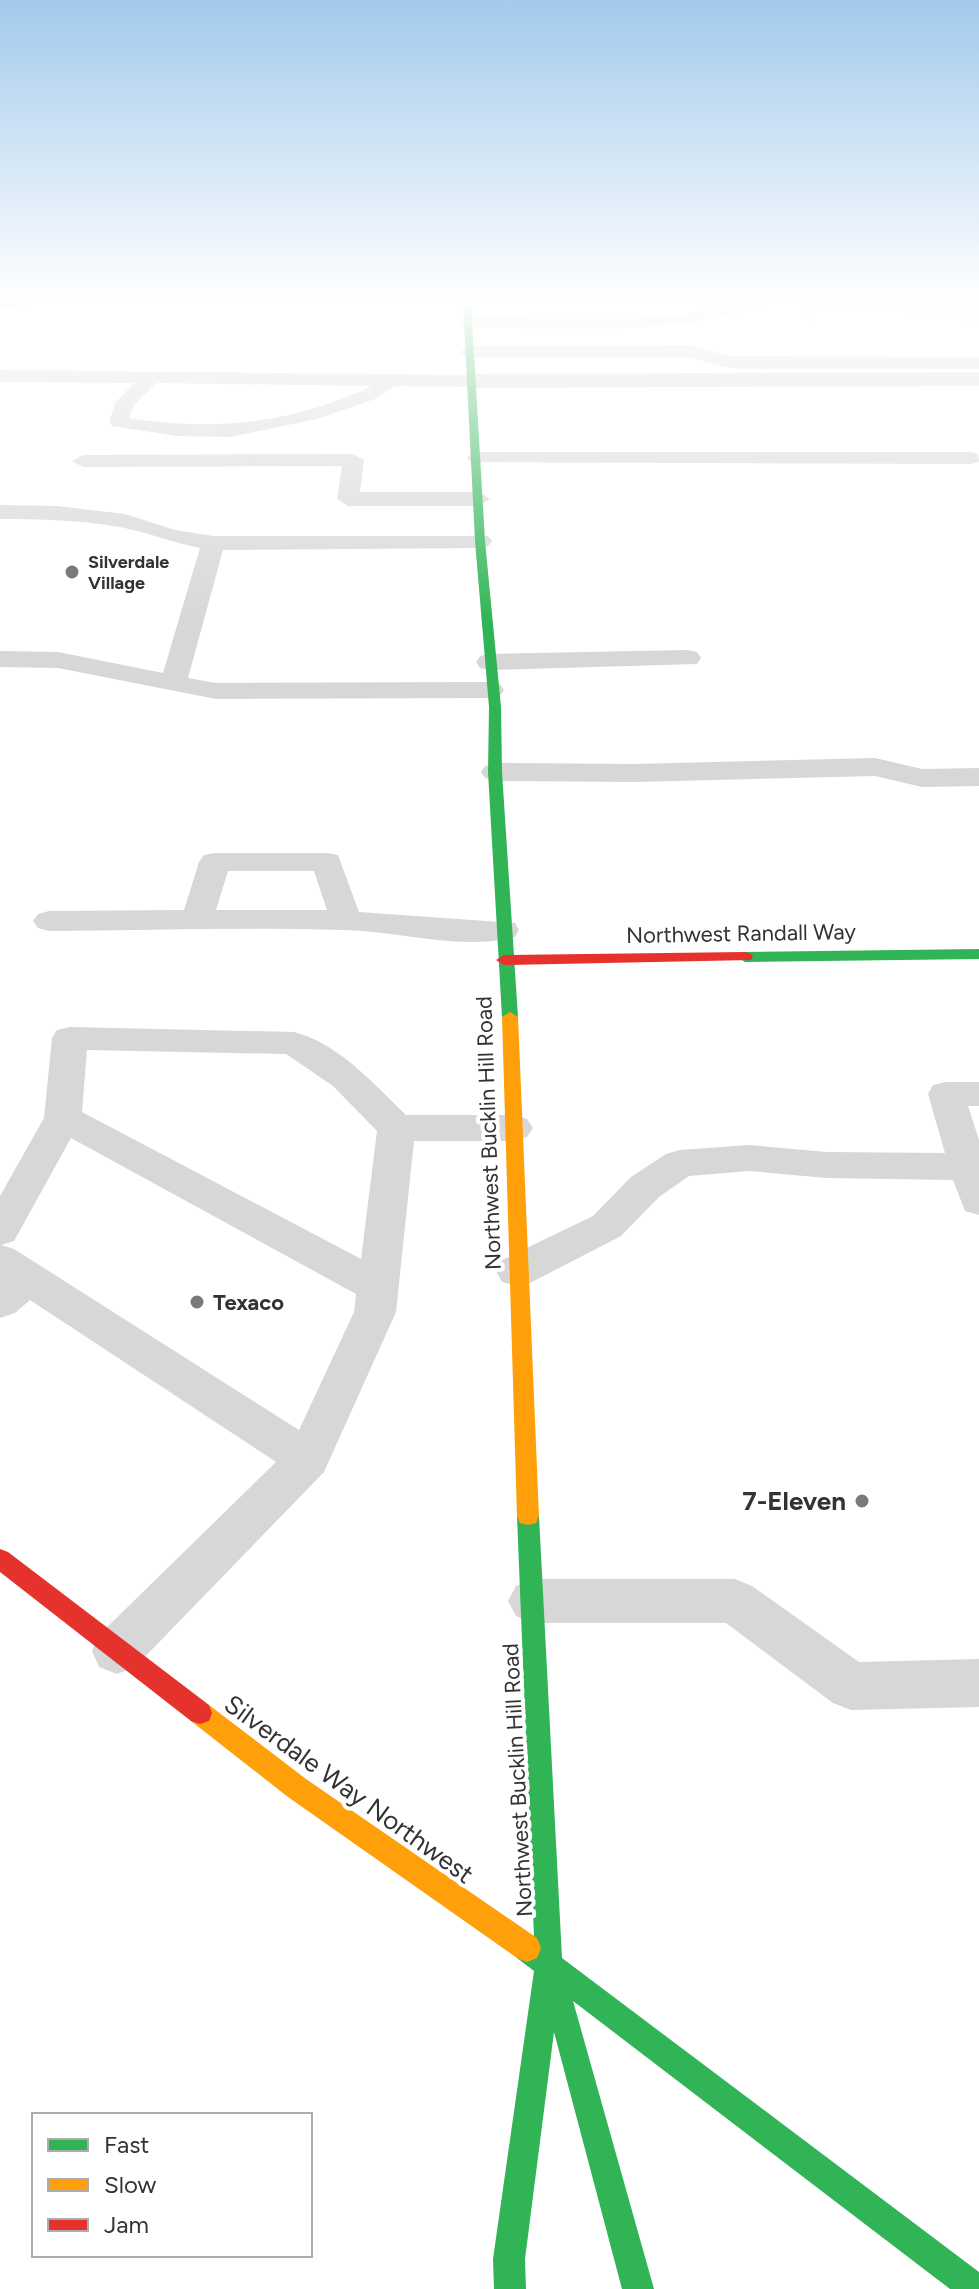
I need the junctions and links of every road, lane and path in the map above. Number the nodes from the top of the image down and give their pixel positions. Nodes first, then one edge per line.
1 (121, 409) edge
2 (329, 409) edge
3 (475, 409) edge
4 (478, 458) junction
5 (971, 458) dead end
6 (83, 461) dead end
7 (479, 499) junction
8 (0, 512) edge
9 (480, 541) junction
10 (213, 543) junction
11 (688, 658) dead end
12 (0, 659) edge
13 (489, 662) junction
14 (174, 682) junction
15 (491, 690) junction
16 (495, 772) junction
17 (979, 777) edge
18 (197, 920) junction
19 (346, 920) junction
20 (49, 921) dead end
21 (504, 945) junction
22 (979, 954) edge
23 (979, 1094) edge
24 (63, 1118) junction
25 (396, 1128) junction
26 (514, 1128) junction
27 (974, 1184) edge
28 (0, 1231) edge
29 (517, 1271) junction
30 (9, 1280) edge
31 (377, 1286) junction
32 (308, 1459) junction
33 (0, 1559) edge
34 (533, 1601) junction
35 (117, 1651) junction
36 (979, 1683) edge
37 (549, 1963) junction
38 (510, 2289) edge
39 (638, 2289) edge
40 (976, 2289) edge

1 - 2 lane
3 - 4 main road, Northwest Bucklin Hill Road
4 - 5 lane
4 - 7 main road, Northwest Bucklin Hill Road
6 - 7 lane
7 - 9 main road, Northwest Bucklin Hill Road
8 - 10 lane
9 - 10 lane
9 - 13 main road, Northwest Bucklin Hill Road
10 - 14 lane
11 - 13 lane
12 - 14 lane
13 - 15 main road, Northwest Bucklin Hill Road
14 - 15 lane
15 - 16 main road, Northwest Bucklin Hill Road
16 - 17 lane
16 - 21 main road, Northwest Bucklin Hill Road
18 - 19 lane
18 - 19 lane
18 - 20 lane
19 - 21 lane
21 - 22 main road, Northwest Randall Way
21 - 26 main road, Northwest Bucklin Hill Road
23 - 27 lane
24 - 25 lane
24 - 28 lane
24 - 31 lane
25 - 26 lane
25 - 31 lane
26 - 29 main road, Northwest Bucklin Hill Road
27 - 29 lane
29 - 34 main road, Northwest Bucklin Hill Road
30 - 32 lane
31 - 32 lane
32 - 35 lane
33 - 35 main road, Silverdale Way Northwest
34 - 36 lane
34 - 37 main road, Northwest Bucklin Hill Road
35 - 37 main road, Silverdale Way Northwest
37 - 38 main road, Northwest Bucklin Hill Road
37 - 39 main road, Northwest Bucklin Hill Road
37 - 40 main road, Silverdale Way Northwest

